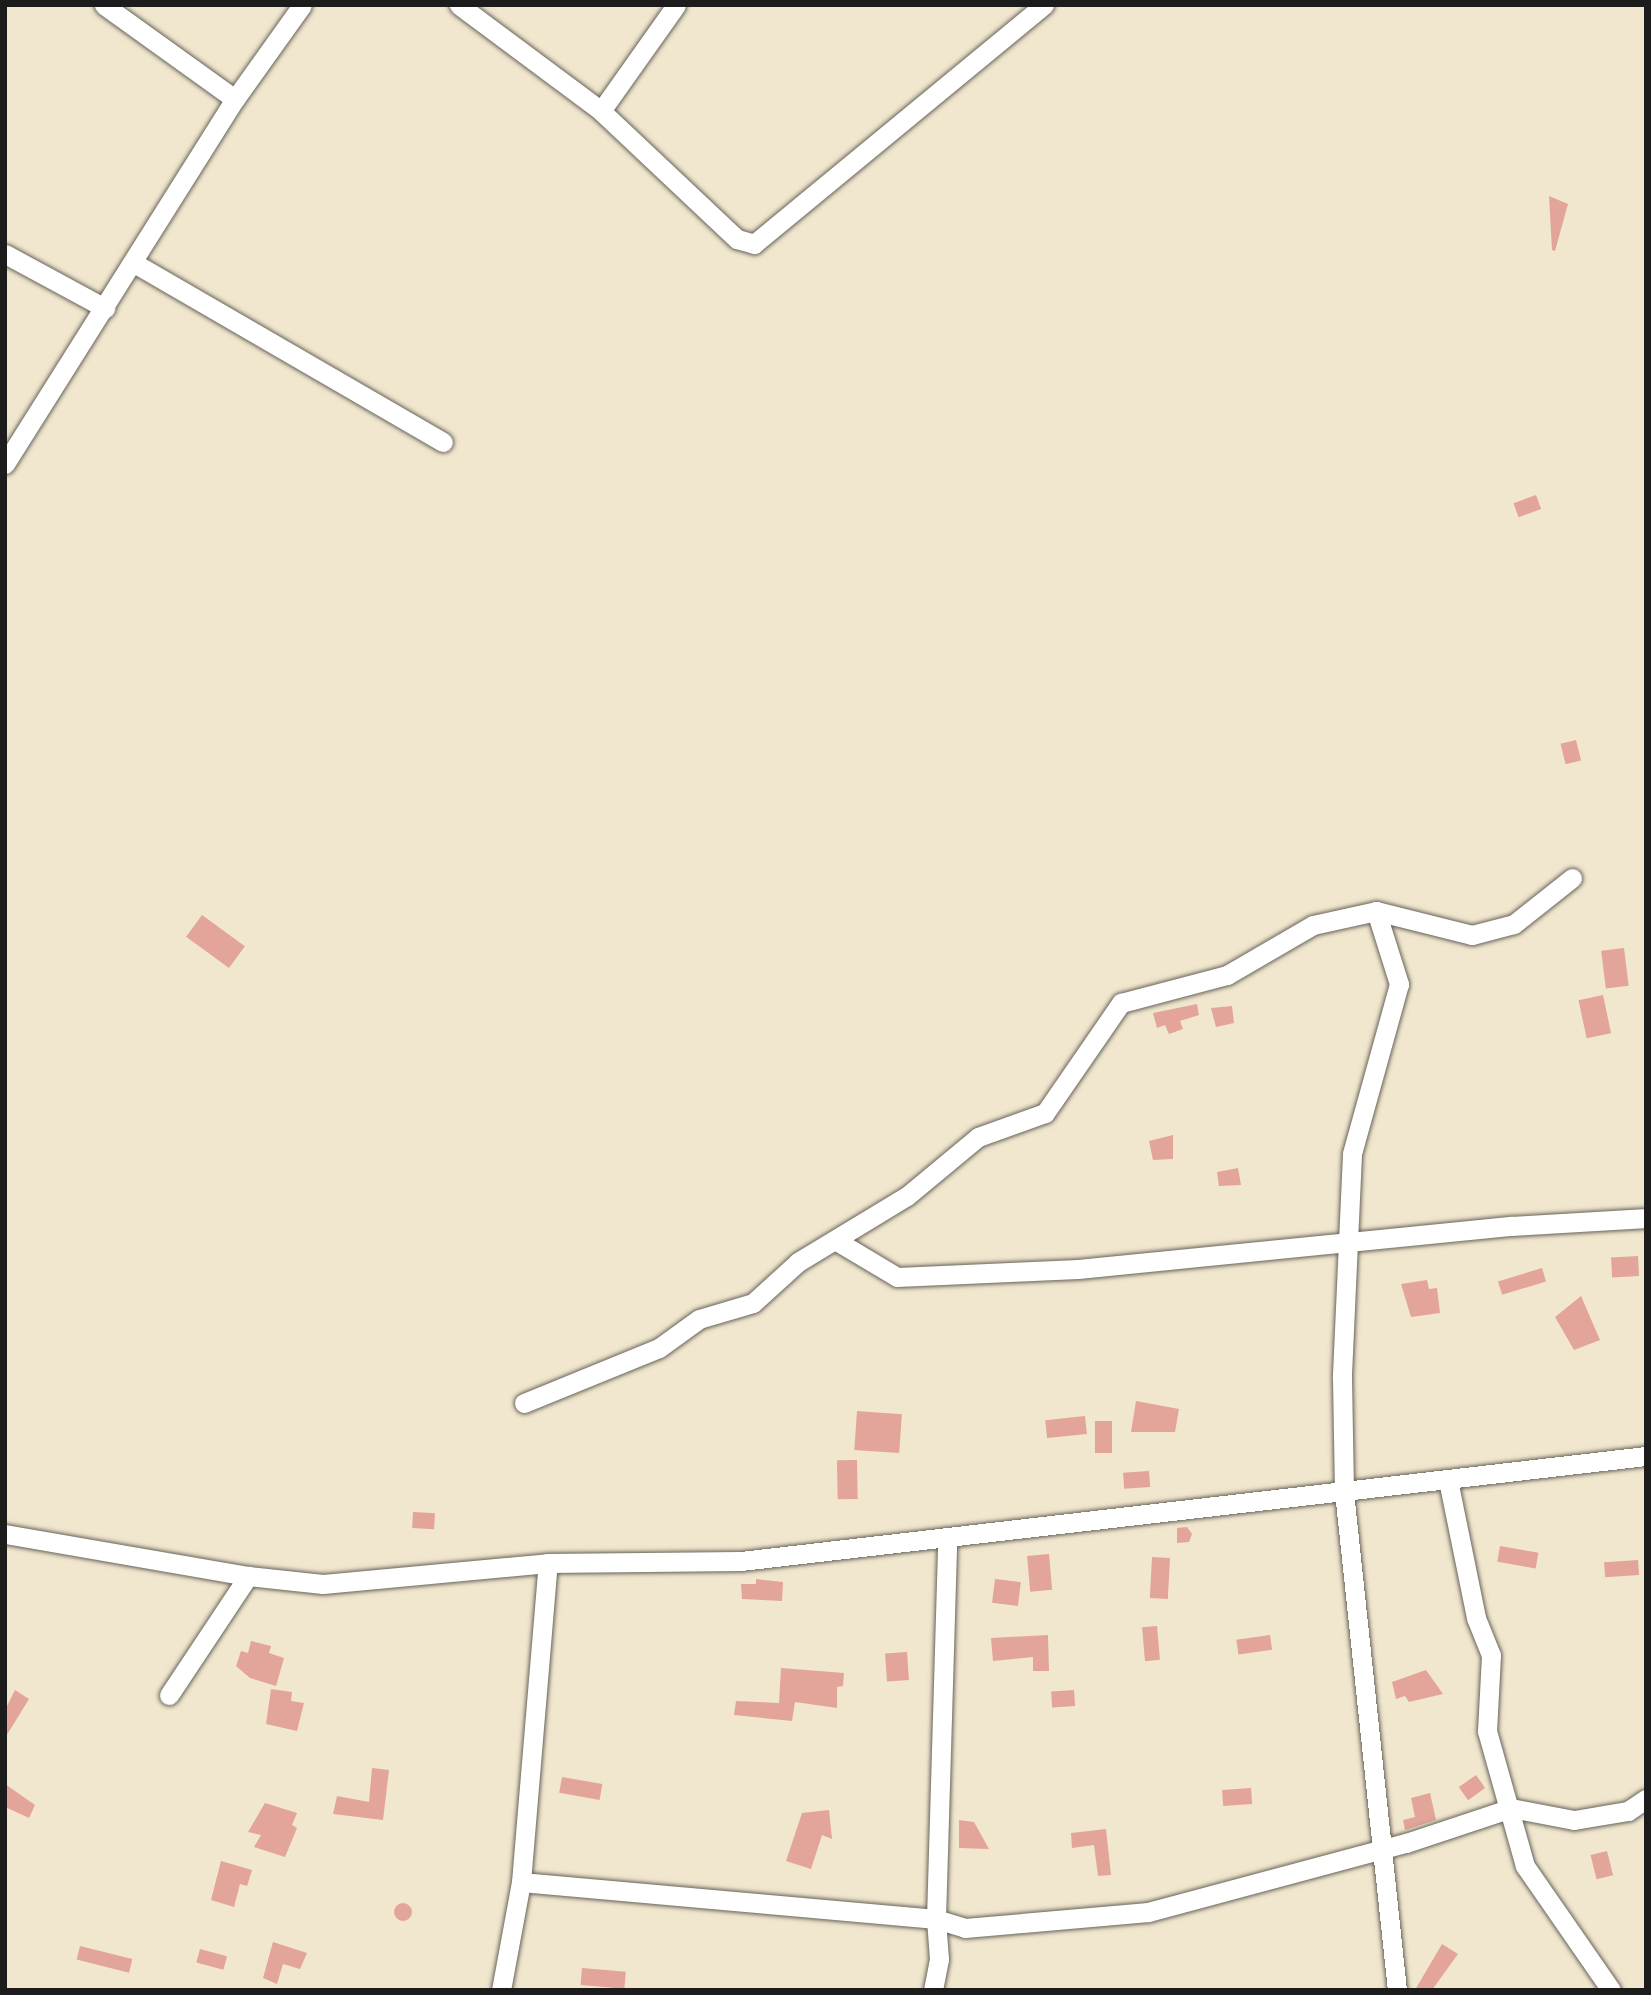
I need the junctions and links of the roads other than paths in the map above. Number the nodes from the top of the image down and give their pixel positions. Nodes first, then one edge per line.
1 (104, 5) edge
2 (302, 5) edge
3 (459, 5) edge
4 (677, 5) edge
5 (1044, 5) edge
6 (235, 99) junction
7 (601, 111) junction
8 (5, 254) edge
9 (134, 263) junction
10 (105, 308) junction
11 (443, 442) dead end
12 (6, 460) edge
13 (1572, 878) dead end
14 (1376, 911) junction
15 (1646, 1218) edge
16 (835, 1240) junction
17 (1348, 1243) junction
18 (524, 1404) dead end
19 (1646, 1455) edge
20 (1448, 1480) junction
21 (1344, 1492) junction
22 (5, 1534) edge
23 (947, 1538) junction
24 (548, 1563) junction
25 (248, 1576) junction
26 (169, 1695) dead end
27 (1646, 1799) edge
28 (1511, 1808) junction
29 (1384, 1849) junction
30 (520, 1882) junction
31 (936, 1919) junction
32 (501, 1990) edge
33 (933, 1990) edge
34 (1397, 1990) edge
35 (1611, 1990) edge

1 - 6 street
2 - 6 street
3 - 7 street
4 - 7 street
5 - 7 street
6 - 9 street
8 - 10 street
9 - 10 street
9 - 11 street
10 - 12 street
13 - 14 street
14 - 16 street
14 - 17 street
15 - 17 street
16 - 17 street
16 - 18 street
17 - 21 street
19 - 20 street
20 - 21 street
20 - 28 street
21 - 23 street
21 - 29 street
22 - 25 street
23 - 24 street
23 - 31 street
24 - 25 street
24 - 30 street
25 - 26 street
27 - 28 street
28 - 29 street
28 - 35 street
29 - 31 street
29 - 34 street
30 - 31 street
30 - 32 street
31 - 33 street

